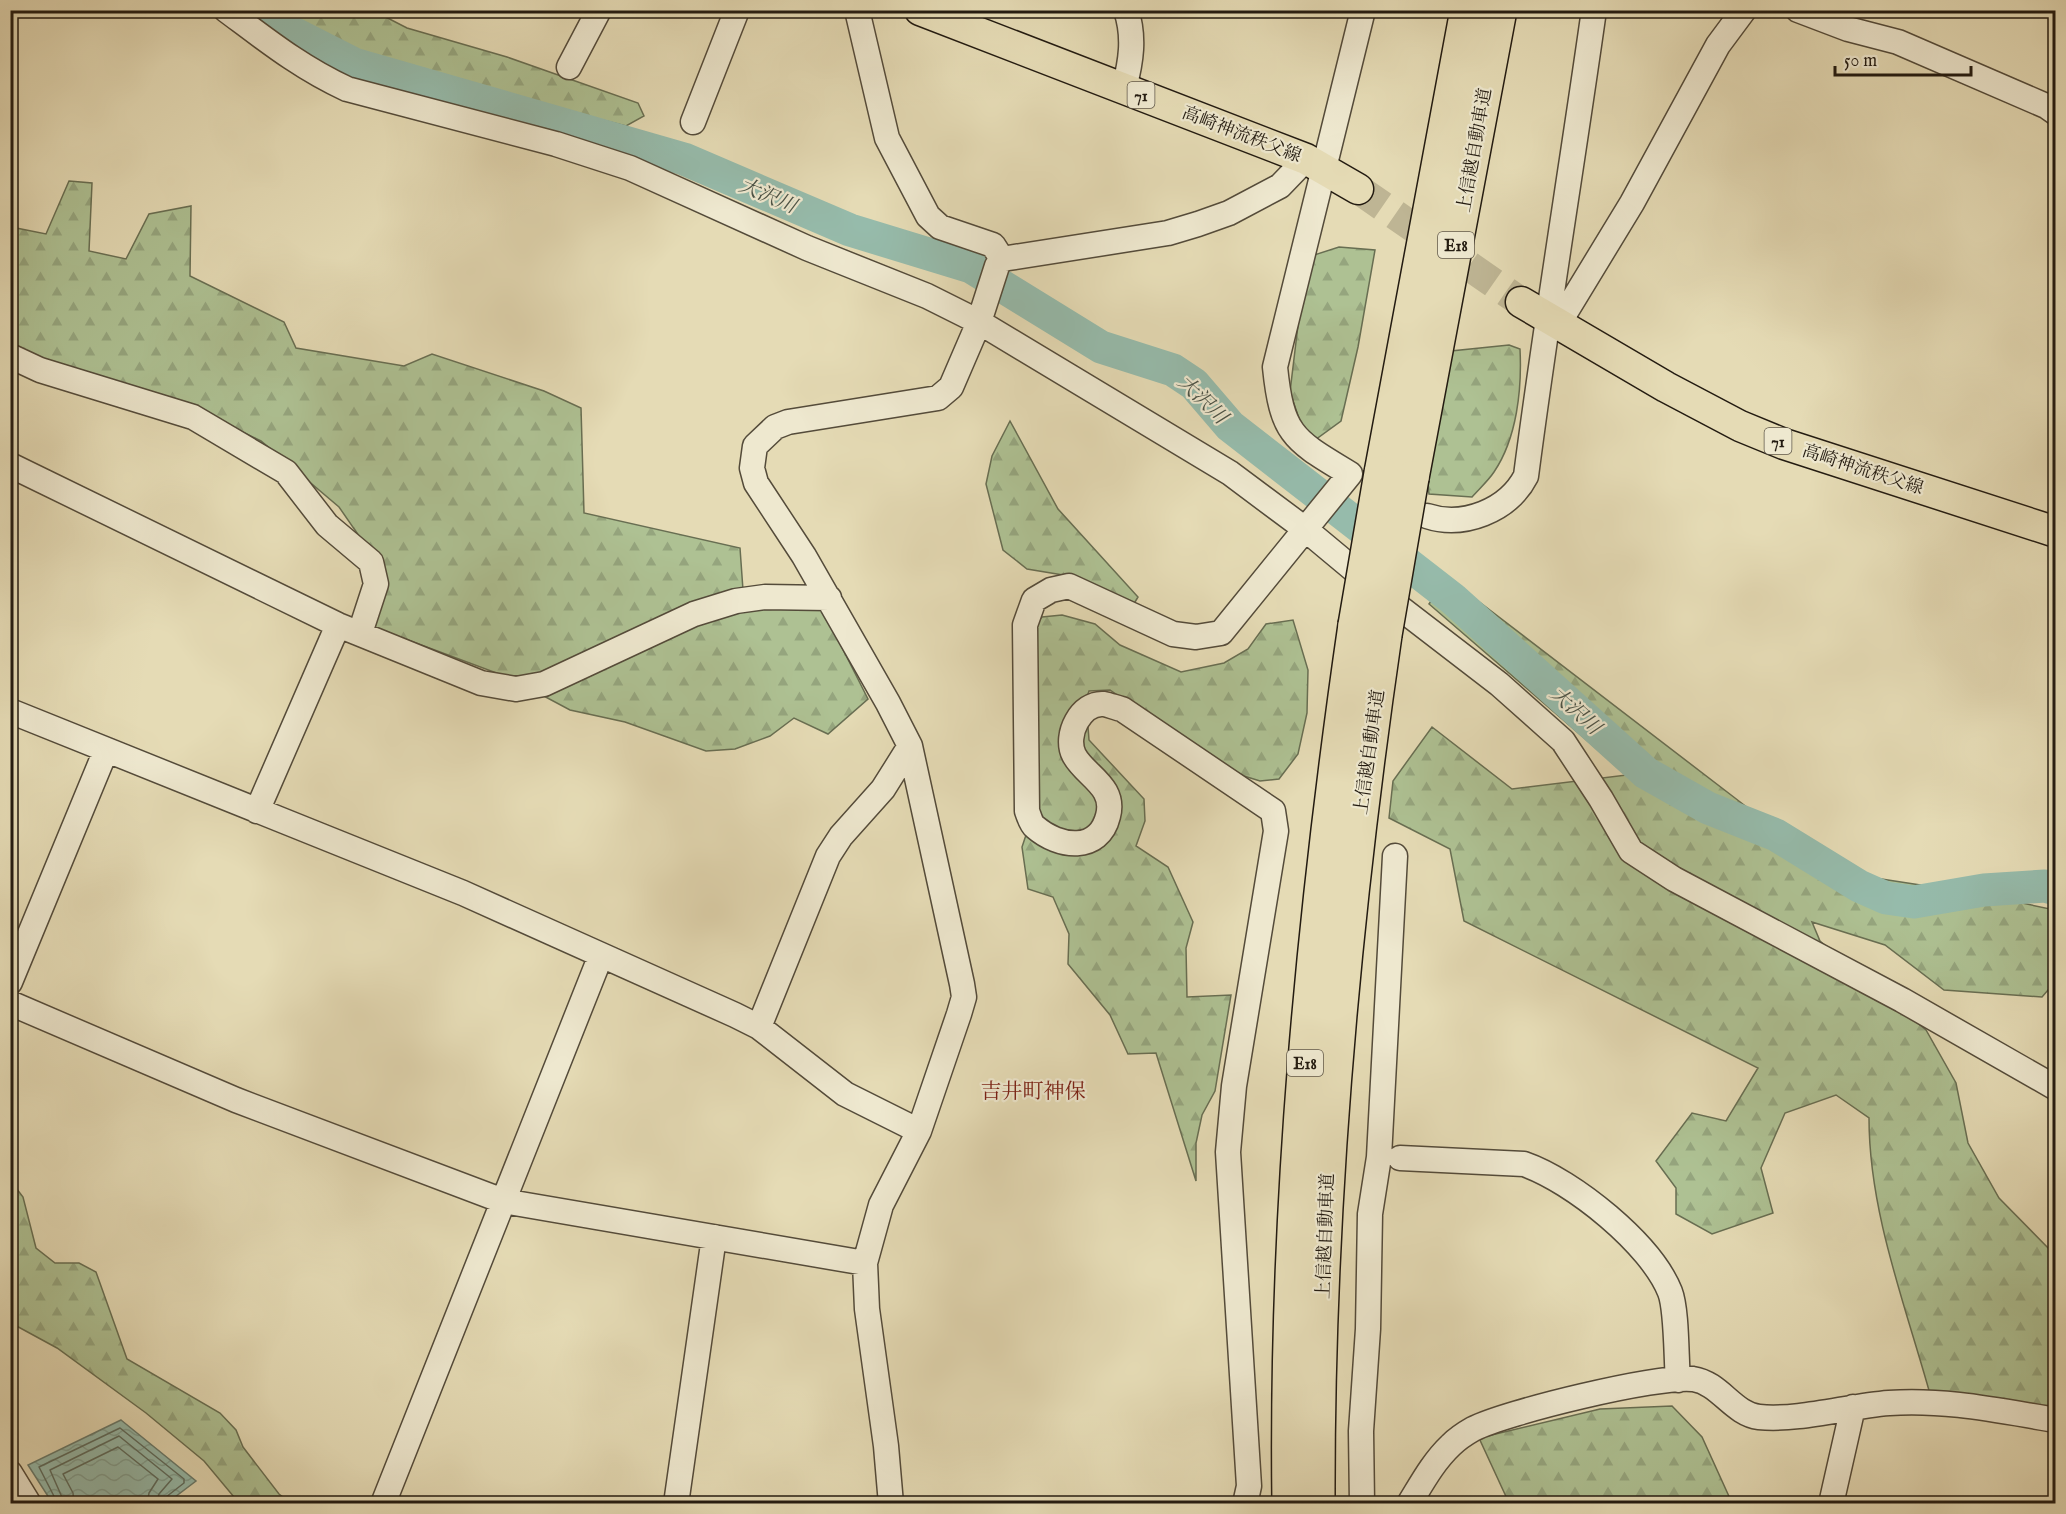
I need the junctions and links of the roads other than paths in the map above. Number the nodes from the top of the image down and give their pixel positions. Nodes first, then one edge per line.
1 (226, 10) edge
2 (599, 10) edge
3 (737, 10) edge
4 (856, 10) edge
5 (920, 10) edge
6 (1126, 10) edge
7 (1363, 10) edge
8 (1467, 10) edge
9 (1500, 10) edge
10 (1594, 10) edge
11 (1744, 10) edge
12 (1798, 10) edge
13 (570, 67) dead end
14 (1124, 88) junction
15 (2055, 113) edge
16 (693, 122) dead end
17 (1314, 163) junction
18 (1358, 189) tunnel mouth
19 (1002, 260) junction
20 (1542, 314) junction
21 (978, 322) junction
22 (10, 356) edge
23 (10, 465) edge
24 (1427, 516) dead end
25 (1305, 529) junction
26 (2055, 532) edge
27 (829, 598) junction
28 (349, 629) junction
29 (10, 711) edge
30 (910, 746) junction
31 (106, 750) junction
32 (257, 811) junction
33 (1395, 856) dead end
34 (602, 955) junction
35 (10, 982) edge
36 (10, 1003) edge
37 (759, 1027) junction
38 (2055, 1088) edge
39 (919, 1131) junction
40 (1400, 1158) dead end
41 (503, 1202) junction
42 (714, 1237) junction
43 (865, 1263) junction
44 (1678, 1380) junction
45 (1853, 1407) junction
46 (2055, 1420) edge
47 (10, 1473) edge
48 (29, 1503) edge
49 (383, 1503) edge
50 (676, 1503) edge
51 (891, 1503) edge
52 (1245, 1503) edge
53 (1289, 1503) edge
54 (1318, 1503) edge
55 (1362, 1503) edge
56 (1409, 1503) edge
57 (1832, 1503) edge

1 - 21 street
2 - 13 street
3 - 16 street
4 - 19 street
5 - 14 main road, 高崎神流秩父線 / 71
6 - 14 street
7 - 17 street
8 - 53 highway, 上信越自動車道 / E18, bridge
9 - 54 highway, 上信越自動車道 / E18, bridge
10 - 20 street
11 - 20 street
12 - 15 street
14 - 17 main road, 高崎神流秩父線 / 71
17 - 18 main road, 高崎神流秩父線 / 71
17 - 19 street
17 - 25 street
19 - 21 street
20 - 24 street
20 - 26 main road, 高崎神流秩父線 / 71
21 - 25 street
21 - 27 street
22 - 28 street
23 - 28 street
25 - 38 street
25 - 52 street
27 - 28 street
27 - 30 street
28 - 32 street
29 - 31 street
30 - 37 street
30 - 39 street
31 - 32 street
31 - 35 street
32 - 34 street
33 - 55 street
34 - 37 street
34 - 41 street
36 - 41 street
37 - 39 street
39 - 43 street
40 - 44 street
41 - 42 street
41 - 49 street
42 - 43 street
42 - 50 street
43 - 51 street
44 - 45 street
44 - 56 street
45 - 46 street
45 - 57 street
47 - 48 street

